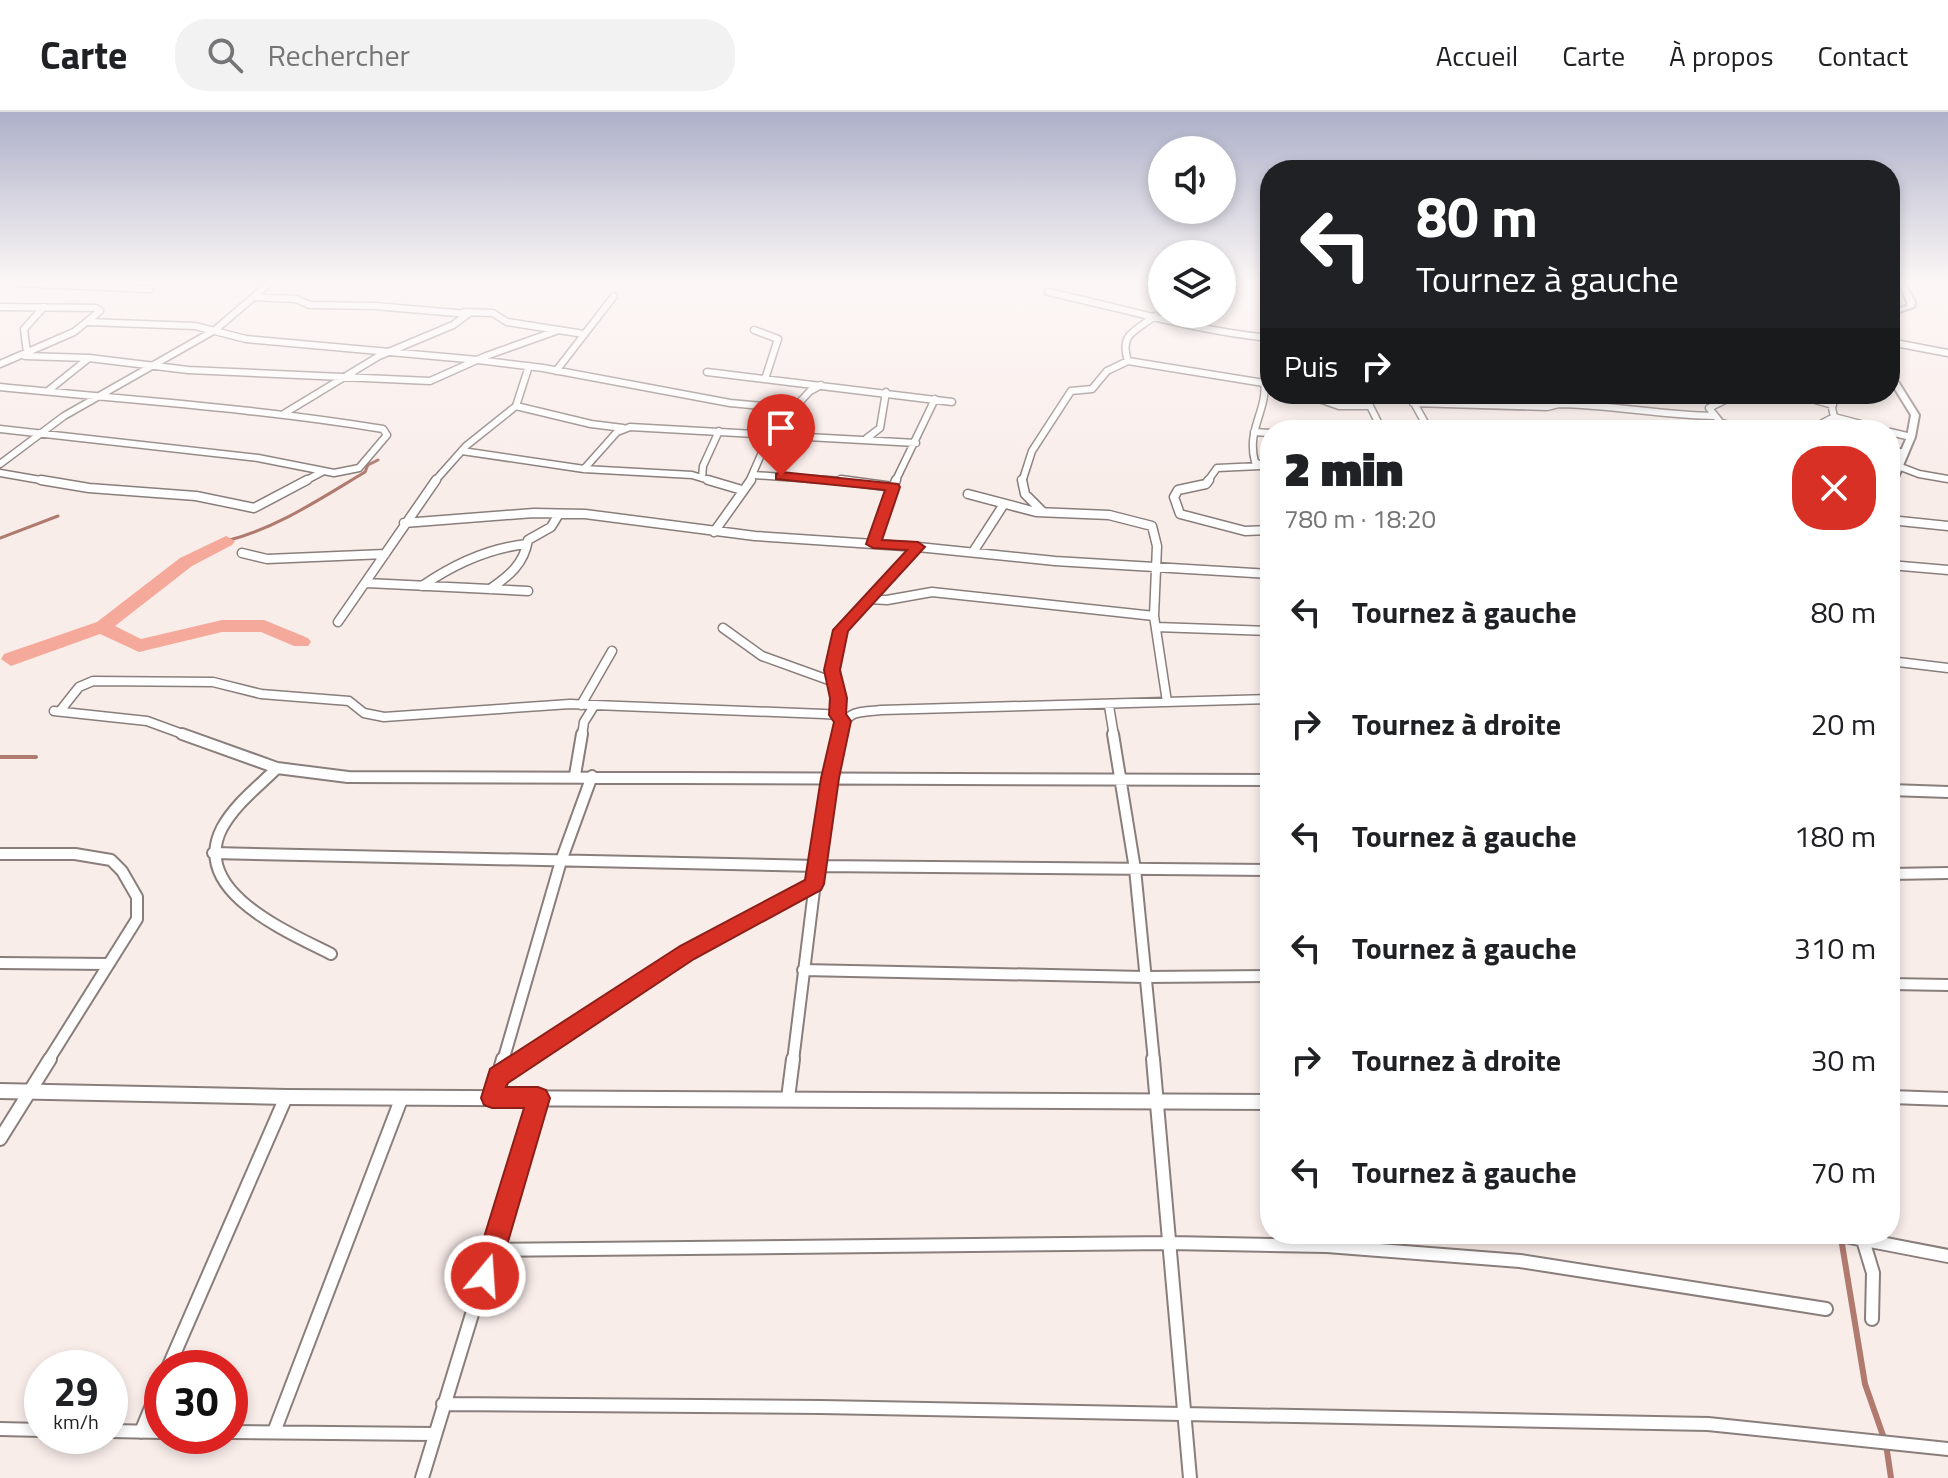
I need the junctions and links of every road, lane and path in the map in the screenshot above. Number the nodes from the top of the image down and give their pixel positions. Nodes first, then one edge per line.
1 (24, 347) edge
2 (41, 347) edge
3 (184, 347) edge
4 (338, 347) edge
5 (399, 347) edge
6 (514, 347) edge
7 (574, 347) edge
8 (775, 347) edge
9 (1124, 347) edge
10 (1915, 347) edge
11 (389, 351) junction
12 (1948, 353) edge
13 (24, 354) junction
14 (89, 358) junction
15 (478, 360) junction
16 (1128, 361) junction
17 (0, 364) edge
18 (153, 364) junction
19 (529, 366) junction
20 (556, 371) junction
21 (707, 372) dead end
22 (347, 376) junction
23 (765, 379) junction
24 (1260, 382) edge
25 (824, 384) junction
26 (0, 387) edge
27 (49, 390) junction
28 (1900, 391) edge
29 (886, 392) junction
30 (99, 396) junction
31 (935, 399) junction
32 (952, 402) dead end
33 (1261, 404) edge
34 (1333, 404) edge
35 (1446, 404) edge
36 (1559, 404) joint
37 (1715, 404) edge
38 (1829, 404) edge
39 (1833, 405) joint
40 (516, 406) junction
41 (1370, 406) joint
42 (795, 409) junction
43 (285, 413) junction
44 (1714, 416) junction
45 (1834, 417) junction
46 (1377, 420) edge
47 (1718, 420) edge
48 (1828, 420) edge
49 (1846, 420) edge
50 (623, 428) junction
51 (0, 429) edge
52 (719, 431) junction
53 (1254, 432) junction
54 (1260, 432) edge
55 (41, 433) junction
56 (770, 434) junction
57 (1900, 434) edge
58 (1911, 437) junction
59 (864, 439) junction
60 (916, 443) junction
61 (462, 451) junction
62 (1900, 452) edge
63 (1904, 453) junction
64 (1900, 462) edge
65 (0, 464) edge
66 (1260, 466) joint
67 (1900, 467) edge
68 (584, 469) junction
69 (322, 472) junction
70 (0, 473) edge
71 (754, 475) junction
72 (702, 478) junction
73 (1948, 479) edge
74 (893, 487) junction
75 (742, 490) junction
76 (968, 494) dead end
77 (1004, 504) junction
78 (1044, 513) junction
79 (559, 514) junction
80 (1900, 521) edge
81 (404, 523) junction
82 (1948, 526) edge
83 (1260, 530) edge
84 (714, 532) junction
85 (527, 544) junction
86 (873, 544) junction
87 (918, 547) junction
88 (973, 552) junction
89 (242, 553) dead end
90 (385, 554) junction
91 (1900, 566) edge
92 (1158, 567) junction
93 (1948, 570) edge
94 (1260, 573) edge
95 (367, 583) junction
96 (422, 586) junction
97 (490, 589) junction
98 (528, 591) dead end
99 (869, 599) junction
100 (1154, 616) junction
101 (338, 622) dead end
102 (1156, 627) junction
103 (723, 628) dead end
104 (1260, 631) edge
105 (612, 651) dead end
106 (1900, 662) edge
107 (1948, 668) edge
108 (837, 683) junction
109 (1260, 699) edge
110 (1167, 702) junction
111 (581, 705) junction
112 (594, 706) junction
113 (1109, 706) junction
114 (840, 718) junction
115 (277, 768) junction
116 (575, 775) junction
117 (592, 776) junction
118 (830, 778) junction
119 (1120, 779) junction
120 (1260, 780) edge
121 (1900, 790) edge
122 (1948, 792) edge
123 (213, 853) junction
124 (0, 854) edge
125 (561, 861) junction
126 (817, 866) junction
127 (1135, 869) junction
128 (1260, 870) edge
129 (1948, 873) edge
130 (1900, 874) edge
131 (814, 884) junction
132 (331, 954) dead end
133 (0, 963) edge
134 (109, 964) junction
135 (803, 970) junction
136 (1260, 976) edge
137 (1144, 977) junction
138 (1900, 984) edge
139 (1948, 985) edge
140 (498, 1076) junction
141 (0, 1091) edge
142 (30, 1092) junction
143 (286, 1097) junction
144 (402, 1097) junction
145 (1900, 1097) edge
146 (492, 1098) junction
147 (538, 1098) junction
148 (788, 1098) junction
149 (1948, 1099) edge
150 (1157, 1102) junction
151 (1260, 1102) edge
152 (0, 1139) edge
153 (1171, 1243) junction
154 (1864, 1244) edge
155 (1884, 1244) edge
156 (493, 1250) junction
157 (1948, 1256) edge
158 (1826, 1309) dead end
159 (1872, 1319) dead end
160 (176, 1350) edge
161 (443, 1404) junction
162 (1184, 1416) junction
163 (144, 1425) edge
164 (0, 1429) edge
165 (24, 1430) edge
166 (128, 1432) edge
167 (141, 1432) joint
168 (248, 1432) edge
169 (274, 1432) junction
170 (434, 1434) junction
171 (1948, 1449) edge
172 (422, 1478) edge
173 (1190, 1478) edge

1 - 13 street
2 - 13 street
3 - 18 street
4 - 11 street
5 - 11 street
6 - 15 street
7 - 20 street
8 - 23 street
9 - 16 street
10 - 12 street
11 - 15 street
11 - 22 street
13 - 14 street
13 - 17 street
14 - 18 street
14 - 27 street
15 - 19 street
15 - 22 street
16 - 24 street
16 - 78 street
18 - 22 street
18 - 30 street
19 - 20 street
19 - 40 street
20 - 42 street
21 - 23 street
22 - 43 street
23 - 25 street
25 - 29 street
25 - 42 street
26 - 27 street
27 - 30 street
28 - 58 street
29 - 31 street
29 - 59 street
30 - 43 street
30 - 55 street
31 - 32 street
31 - 60 street
33 - 53 street
34 - 41 street
35 - 36 street
36 - 44 street
37 - 44 street
38 - 39 street
39 - 45 street
40 - 50 street
40 - 61 street
41 - 46 street
42 - 56 street
43 - 69 street
44 - 47 street
45 - 48 street
45 - 49 street
50 - 52 street
50 - 68 street
51 - 55 street
52 - 56 street
52 - 72 street
53 - 54 street
53 - 66 street
55 - 65 street
55 - 69 street
56 - 59 street
56 - 71 street
57 - 58 street
58 - 63 street
59 - 60 street
60 - 74 street
61 - 68 street
61 - 81 street
62 - 63 street
63 - 64 street
66 - 83 street
67 - 73 street
68 - 72 street
69 - 70 street
71 - 74 street
71 - 75 street
72 - 75 street
74 - 86 street
75 - 84 street
76 - 77 street
77 - 78 street
77 - 88 street
78 - 92 street
79 - 81 street
79 - 84 street
79 - 85 street
80 - 82 street
81 - 90 street
84 - 86 street
85 - 96 street
85 - 97 street
86 - 87 street
87 - 88 street
87 - 99 street
88 - 92 street
89 - 90 street
90 - 95 street
91 - 93 street
92 - 94 street
92 - 100 street
95 - 96 street
95 - 101 street
96 - 97 street
97 - 98 street
99 - 100 street
99 - 108 street
100 - 102 street
102 - 104 street
102 - 110 street
103 - 108 street
105 - 111 street
106 - 107 street
108 - 114 street
109 - 110 street
110 - 113 street
111 - 112 street
111 - 115 street
112 - 114 street
112 - 116 street
113 - 114 street
113 - 119 street
114 - 118 street
115 - 116 street
115 - 123 street
116 - 117 street
117 - 118 street
117 - 125 street
118 - 119 street
118 - 126 street
119 - 120 street
119 - 127 street
121 - 122 street
123 - 125 street
123 - 132 street
124 - 134 street
125 - 126 street
125 - 140 street
126 - 127 street
126 - 131 street
127 - 128 street
127 - 137 street
129 - 130 street
131 - 135 street
131 - 140 street
133 - 134 street
134 - 142 street
135 - 137 street
135 - 148 street
136 - 137 street
137 - 150 street
138 - 139 street
140 - 146 street
141 - 142 street
142 - 143 street
142 - 152 street
143 - 144 street
143 - 160 street
144 - 146 street
144 - 169 street
145 - 149 street
146 - 147 street
147 - 148 street
147 - 156 street
148 - 150 street
150 - 151 street
150 - 153 street
153 - 156 street
153 - 158 street
153 - 162 street
154 - 159 street
155 - 157 street
156 - 161 street
161 - 162 street
161 - 170 street
162 - 171 street
162 - 173 street
163 - 167 street
164 - 165 street
166 - 167 street
168 - 169 street
169 - 170 street
170 - 172 street

